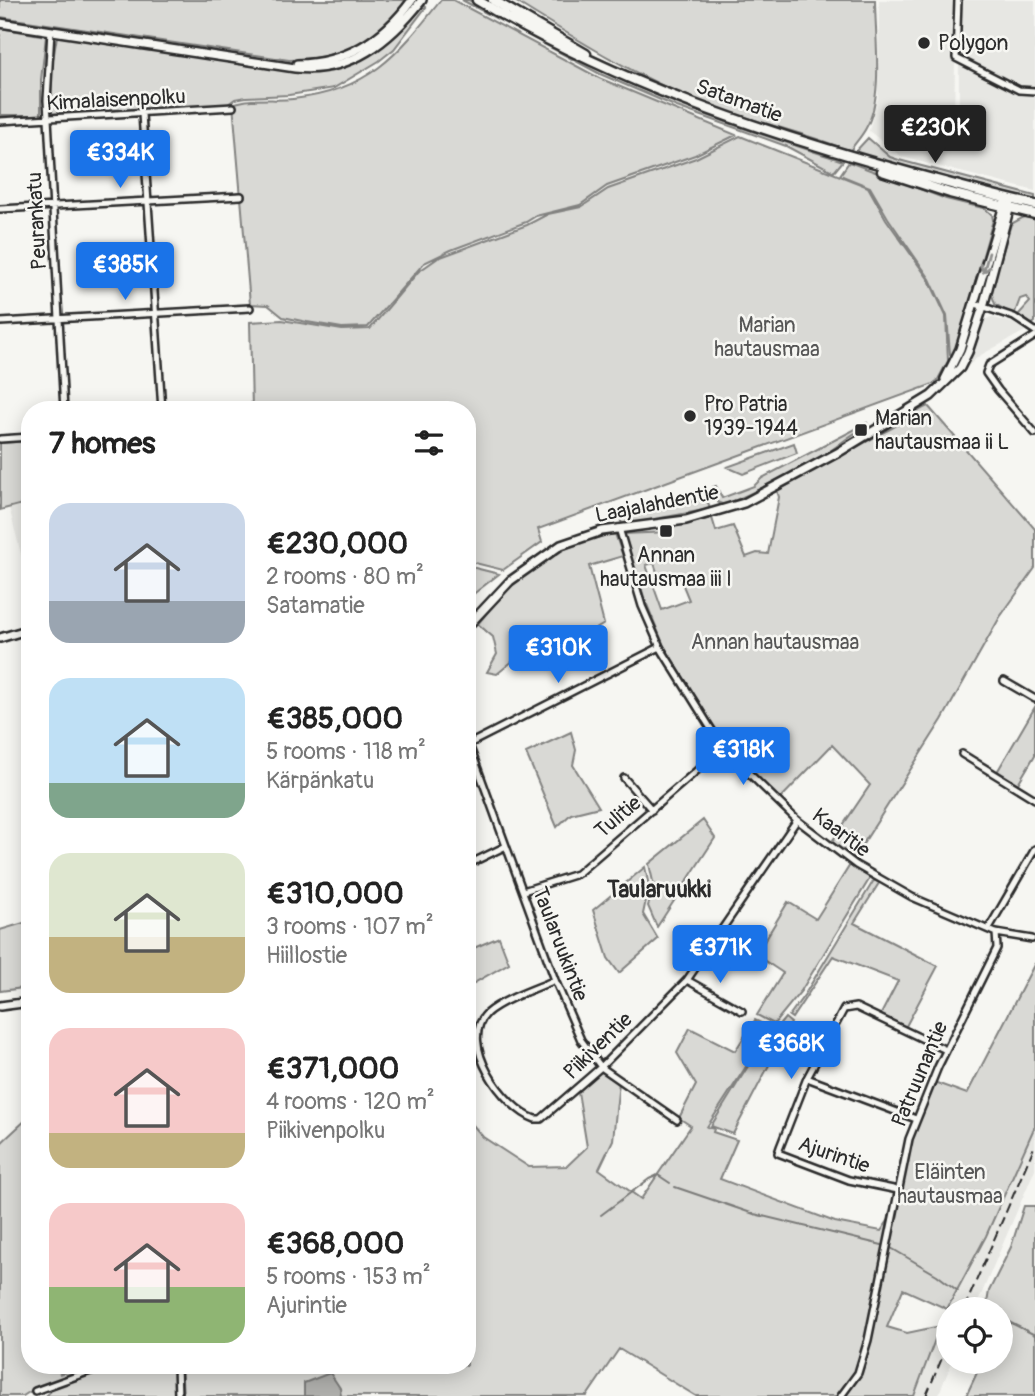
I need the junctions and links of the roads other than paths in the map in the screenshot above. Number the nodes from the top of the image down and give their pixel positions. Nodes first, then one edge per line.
1 (412, 0) edge
2 (422, 0) edge
3 (477, 0) edge
4 (493, 0) edge
5 (958, 0) edge
6 (0, 23) edge
7 (51, 31) junction
8 (272, 64) junction
9 (612, 69) junction
10 (1035, 91) edge
11 (233, 107) dead end
12 (142, 114) junction
13 (48, 118) junction
14 (0, 121) edge
15 (856, 160) junction
16 (241, 196) dead end
17 (1008, 199) junction
18 (147, 201) junction
19 (1035, 205) edge
20 (1002, 206) junction
21 (52, 207) junction
22 (1011, 208) junction
23 (0, 209) edge
24 (1035, 214) edge
25 (975, 304) junction
26 (984, 307) junction
27 (250, 308) dead end
28 (156, 313) junction
29 (59, 319) junction
30 (0, 322) edge
31 (1035, 333) edge
32 (939, 389) junction
33 (64, 401) edge
34 (161, 401) edge
35 (1035, 433) edge
36 (21, 438) edge
37 (0, 439) edge
38 (619, 528) junction
39 (476, 617) edge
40 (21, 632) edge
41 (0, 638) edge
42 (660, 648) junction
43 (1004, 681) dead end
44 (1035, 699) edge
45 (476, 739) edge
46 (723, 748) junction
47 (962, 754) dead end
48 (476, 765) edge
49 (624, 778) dead end
50 (1035, 799) edge
51 (652, 810) junction
52 (797, 820) junction
53 (506, 846) junction
54 (1035, 849) edge
55 (476, 861) edge
56 (523, 891) junction
57 (989, 928) junction
58 (996, 933) junction
59 (1032, 939) dead end
60 (555, 980) junction
61 (687, 980) junction
62 (21, 1003) edge
63 (0, 1006) edge
64 (742, 1011) dead end
65 (946, 1050) junction
66 (601, 1067) junction
67 (807, 1078) junction
68 (916, 1119) junction
69 (677, 1120) dead end
70 (898, 1190) junction
71 (82, 1374) edge
72 (177, 1374) edge
73 (35, 1391) dead end
74 (178, 1396) edge
75 (841, 1396) edge

1 - 8 street
2 - 8 street
3 - 9 main road, Satamatie
4 - 9 main road, Satamatie
5 - 10 street
6 - 7 street
7 - 8 street
7 - 13 street, Peurankatu
9 - 15 main road, Satamatie
11 - 12 street, Kimalaisenpolku
12 - 13 street, Kimalaisenpolku
12 - 18 street
13 - 14 street, Kimalaisenpolku
13 - 21 street, Peurankatu
15 - 17 main road, Satamatie
15 - 20 main road, Satamatie
16 - 18 street
17 - 19 main road, Satamatie
17 - 20 street, Laajalahdentie
17 - 22 street
18 - 21 street
18 - 28 street
20 - 22 main road, Satamatie
20 -> 25 street, Laajalahdentie
21 - 23 street
21 - 29 street, Peurankatu
22 - 24 main road, Satamatie
22 - 26 street, Laajalahdentie
25 - 26 street
25 - 32 street, Laajalahdentie
26 - 31 street
26 - 32 street, Laajalahdentie
27 - 28 street
28 - 29 street
28 - 34 street
29 - 30 street
29 - 33 street, Peurankatu
31 - 35 street
32 - 38 street, Laajalahdentie
36 - 37 street
38 - 39 street, Laajalahdentie
38 - 42 street, Kaaritie
40 - 41 street
42 - 45 street
42 - 46 street, Kaaritie
43 - 44 street
46 - 51 street, Tulitie
46 - 52 street, Kaaritie
47 - 50 street
48 - 53 street, Taularuukintie
49 - 51 street
51 - 56 street, Tulitie
52 - 57 street, Kaaritie
52 - 61 street, Piikiventie
53 - 55 street
53 - 56 street, Taularuukintie
54 - 57 street
56 - 60 street, Taularuukintie
57 - 58 street, Kaaritie
58 - 59 street, Kaaritie
58 - 65 street, Patruunantie
60 - 66 street, Taularuukintie
60 - 66 street, Piikiventie
61 - 64 street
61 - 66 street, Piikiventie
62 - 63 street
65 - 67 street, Ajurintie
65 - 68 street, Patruunantie
66 - 69 street, Taularuukintie
67 - 68 street
67 - 70 street, Ajurintie
68 - 70 street, Patruunantie
70 - 75 street, Patruunantie
71 - 73 street
72 - 74 street

